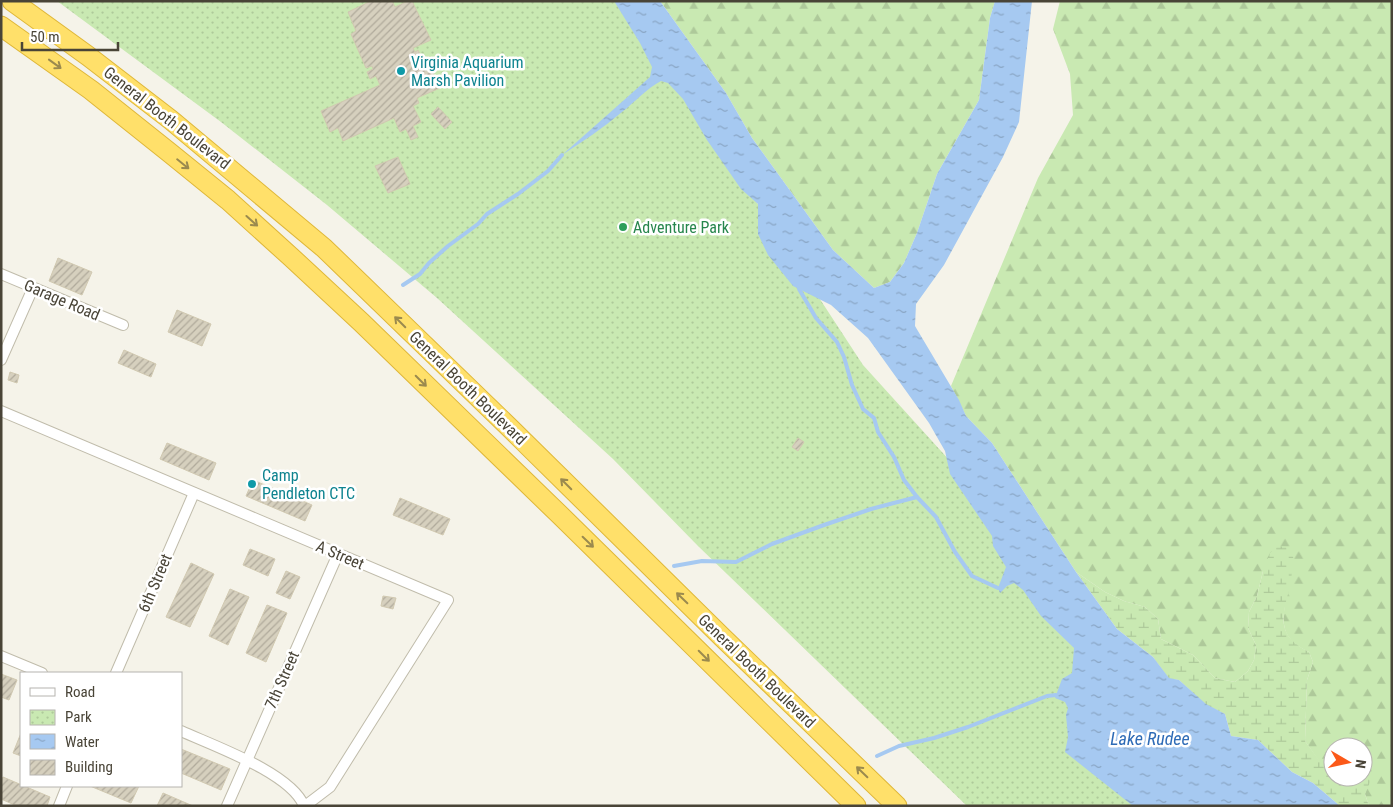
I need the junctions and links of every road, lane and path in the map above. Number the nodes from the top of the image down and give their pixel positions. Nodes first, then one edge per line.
1 (12, 1) edge
2 (1, 26) edge
3 (1, 274) edge
4 (34, 288) junction
5 (123, 325) dead end
6 (1, 360) edge
7 (1, 411) edge
8 (194, 493) junction
9 (338, 554) junction
10 (1, 656) edge
11 (40, 672) edge
12 (116, 672) edge
13 (182, 731) edge
14 (246, 761) junction
15 (68, 787) edge
16 (59, 806) edge
17 (227, 806) edge
18 (305, 806) edge
19 (856, 806) edge
20 (897, 806) edge

20 -> 1 highway, General Booth Boulevard
2 -> 19 highway, General Booth Boulevard
3 - 4 street, Garage Road
4 - 5 street, Garage Road
4 - 6 street
7 - 8 street, A Street
8 - 9 street, A Street
8 - 12 street, 6th Street
9 - 14 street, 7th Street
9 - 18 street, A Street
10 - 11 street
13 - 14 street
14 - 17 street, 7th Street
14 - 18 street
15 - 16 street

